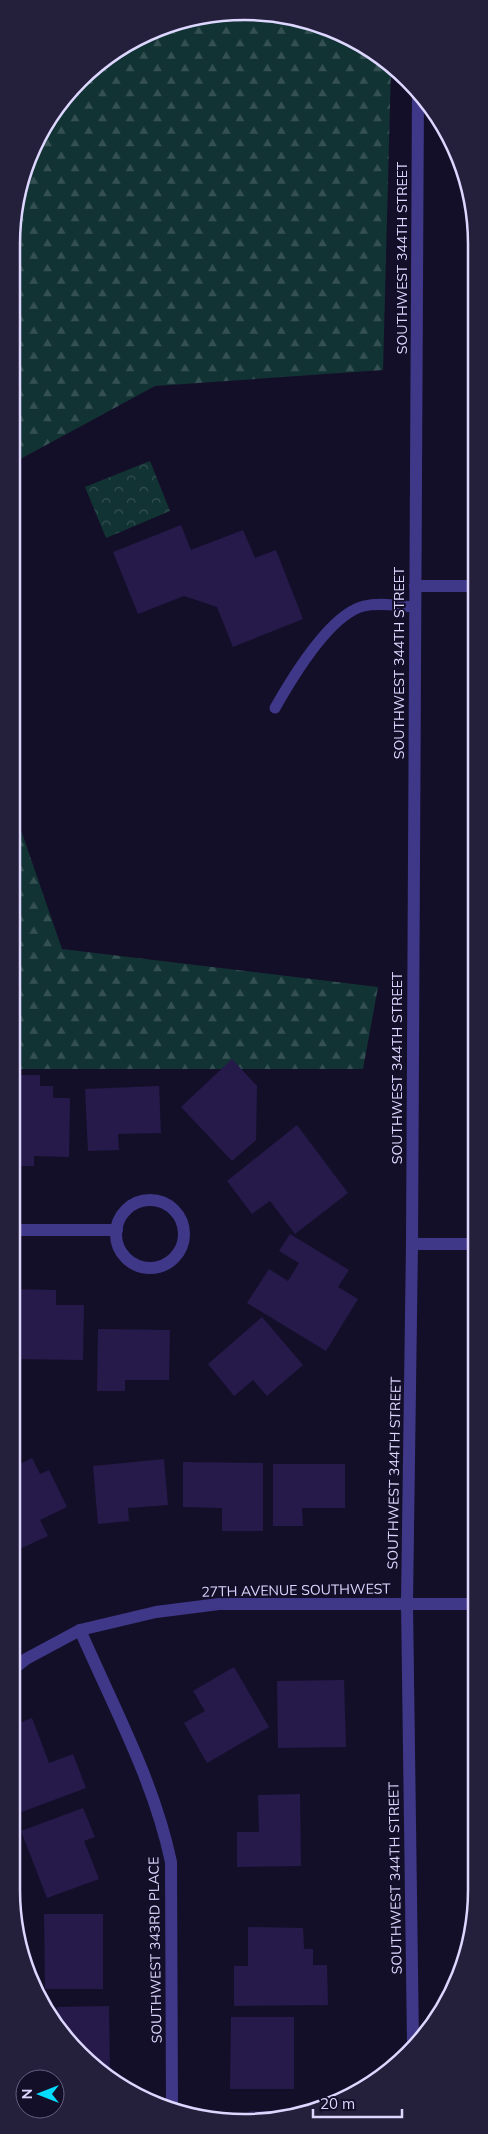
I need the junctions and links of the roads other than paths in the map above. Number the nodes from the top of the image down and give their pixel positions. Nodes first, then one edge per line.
1 (418, 103) edge
2 (415, 586) junction
3 (468, 586) edge
4 (414, 607) junction
5 (275, 708) dead end
6 (20, 1230) edge
7 (117, 1230) junction
8 (412, 1244) junction
9 (468, 1244) edge
10 (407, 1604) junction
11 (468, 1604) edge
12 (80, 1630) junction
13 (20, 1664) edge
14 (413, 2037) edge
15 (172, 2102) edge

1 - 2 street, SOUTHWEST 344TH STREET
2 - 3 street
2 - 4 street, SOUTHWEST 344TH STREET
4 - 5 lane
4 - 8 street, SOUTHWEST 344TH STREET
6 - 7 street
7 - 7 street
8 - 9 street
8 - 10 street, SOUTHWEST 344TH STREET
10 - 11 street, 27TH AVENUE SOUTHWEST
10 - 12 street, 27TH AVENUE SOUTHWEST
10 - 14 street, SOUTHWEST 344TH STREET
12 - 13 street, 27TH AVENUE SOUTHWEST
12 - 15 street, SOUTHWEST 343RD PLACE

